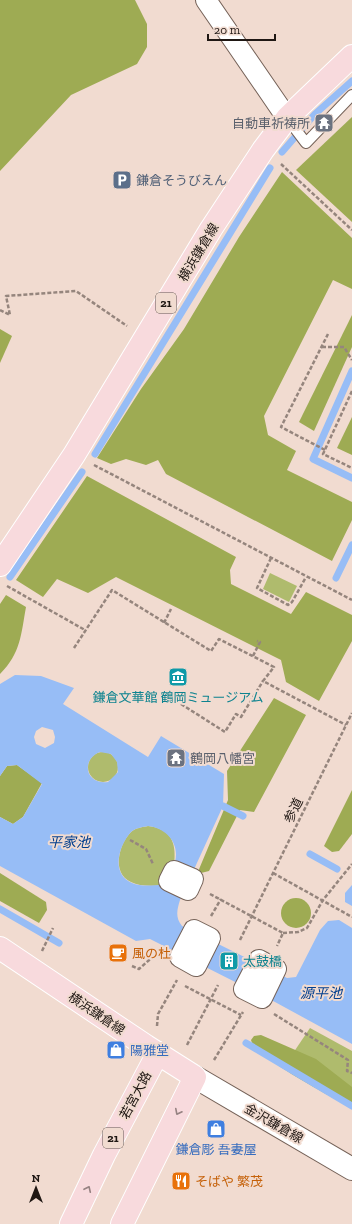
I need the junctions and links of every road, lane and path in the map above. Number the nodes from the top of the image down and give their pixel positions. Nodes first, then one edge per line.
1 (206, 0) edge
2 (352, 56) edge
3 (352, 95) edge
4 (295, 128) junction
5 (263, 150) junction
6 (352, 230) edge
7 (0, 310) edge
8 (328, 334) dead end
9 (144, 338) junction
10 (322, 347) junction
11 (352, 360) edge
12 (352, 391) edge
13 (324, 449) junction
14 (94, 465) dead end
15 (352, 468) edge
16 (271, 558) junction
17 (0, 565) edge
18 (306, 577) junction
19 (12, 588) dead end
20 (352, 600) edge
21 (171, 609) dead end
22 (164, 623) junction
23 (85, 630) junction
24 (257, 640) dead end
25 (74, 648) dead end
26 (253, 656) junction
27 (263, 681) junction
28 (181, 704) dead end
29 (352, 713) edge
30 (346, 725) junction
31 (130, 840) dead end
32 (352, 864) edge
33 (273, 873) junction
34 (171, 876) joint
35 (191, 885) joint
36 (324, 900) junction
37 (253, 916) junction
38 (352, 916) edge
39 (53, 928) dead end
40 (283, 933) junction
41 (240, 940) dead end
42 (0, 948) edge
43 (42, 952) dead end
44 (187, 961) dead end
45 (268, 964) joint
46 (176, 981) junction
47 (218, 985) dead end
48 (251, 997) junction
49 (210, 1000) junction
50 (241, 1014) junction
51 (157, 1026) dead end
52 (188, 1044) dead end
53 (158, 1054) junction
54 (214, 1060) dead end
55 (352, 1074) edge
56 (195, 1077) junction
57 (352, 1169) edge
58 (71, 1224) edge
59 (122, 1224) edge

1 - 4 street
2 - 4 main road, 横浜鎌倉線 / 21
3 - 4 lane
4 - 5 main road, 横浜鎌倉線 / 21
5 - 6 path
5 - 9 main road, 横浜鎌倉線 / 21
7 - 9 path
8 - 10 path
9 - 17 main road, 横浜鎌倉線 / 21
10 - 11 path
10 - 13 path
12 - 13 path
13 - 15 path
14 - 16 path
16 - 18 path
16 - 18 path
18 - 20 path
19 - 23 path
21 - 22 path
22 - 23 path
22 - 26 path
23 - 25 path
24 - 26 path
26 - 27 path
27 - 28 path
27 - 30 path
29 - 30 path, 参道
30 - 33 path, 参道
31 - 34 path
32 - 36 path
33 - 36 path
33 - 37 path, 参道
34 - 35 street
35 - 37 path
36 - 38 path
36 - 40 path
37 - 40 path
37 - 41 path, 参道
39 - 43 path
40 - 45 path
42 - 53 main road, 横浜鎌倉線
44 - 46 path
45 - 48 street
46 - 49 path
46 - 51 path
47 - 49 path
48 - 50 path
48 - 55 path
49 - 50 path
49 - 52 path
50 - 54 path
53 - 56 main road, 横浜鎌倉線
58 -> 53 main road, 若宮大路 / 21
56 - 57 main road, 金沢鎌倉線
56 -> 59 main road

